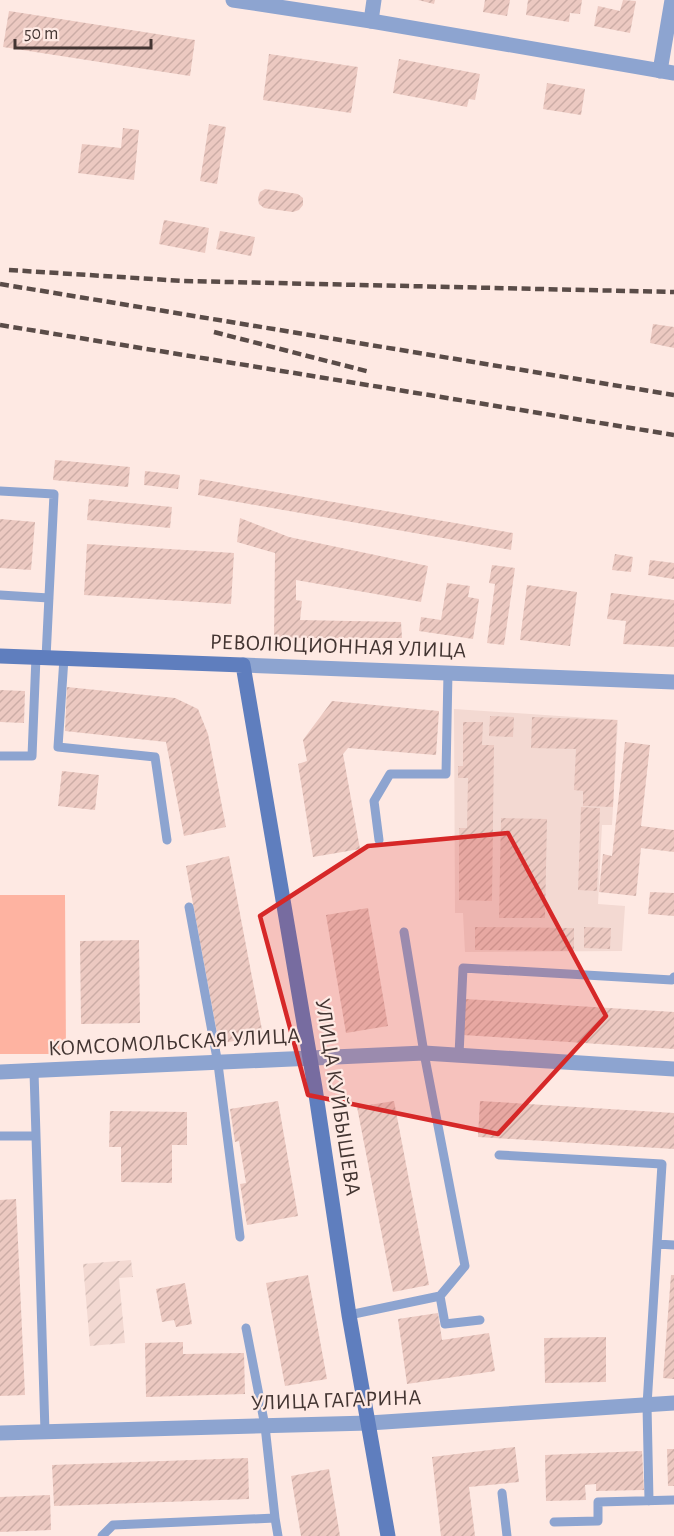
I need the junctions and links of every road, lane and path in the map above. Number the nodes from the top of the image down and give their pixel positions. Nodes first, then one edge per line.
1 (233, 0) edge
2 (374, 0) edge
3 (672, 0) edge
4 (370, 21) junction
5 (667, 72) edge
6 (0, 491) edge
7 (0, 595) edge
8 (49, 598) junction
9 (0, 656) edge
10 (41, 658) junction
11 (64, 658) junction
12 (243, 665) junction
13 (448, 672) junction
14 (674, 682) edge
15 (0, 756) edge
16 (167, 840) dead end
17 (379, 840) dead end
18 (189, 907) dead end
19 (404, 932) dead end
20 (674, 977) edge
21 (424, 1053) junction
22 (459, 1055) junction
23 (310, 1057) junction
24 (218, 1064) junction
25 (674, 1069) edge
26 (0, 1072) edge
27 (34, 1072) junction
28 (0, 1136) edge
29 (36, 1136) junction
30 (499, 1155) dead end
31 (240, 1237) dead end
32 (657, 1244) junction
33 (674, 1245) edge
34 (440, 1296) junction
35 (349, 1315) junction
36 (480, 1320) dead end
37 (246, 1328) dead end
38 (674, 1403) edge
39 (647, 1405) junction
40 (369, 1423) junction
41 (265, 1426) junction
42 (45, 1432) junction
43 (0, 1433) edge
44 (502, 1493) dead end
45 (674, 1500) edge
46 (649, 1501) junction
47 (275, 1518) junction
48 (554, 1522) dead end
49 (102, 1536) edge
50 (278, 1536) edge
51 (388, 1536) edge
52 (507, 1536) edge

1 - 4 street
2 - 4 street
3 - 5 street
4 - 5 street
6 - 8 lane
7 - 8 lane
8 - 10 lane
9 - 10 main road, РЕВОЛЮЦИОННАЯ УЛИЦА
10 - 11 main road, РЕВОЛЮЦИОННАЯ УЛИЦА
10 - 15 lane
11 - 12 main road, РЕВОЛЮЦИОННАЯ УЛИЦА
11 - 16 lane
12 - 13 street, РЕВОЛЮЦИОННАЯ УЛИЦА
12 - 23 main road, УЛИЦА КУЙБЫШЕВА
13 - 14 street, РЕВОЛЮЦИОННАЯ УЛИЦА
13 - 17 lane
18 - 24 lane
19 - 21 lane
20 - 22 lane
21 - 22 street, КОМСОМОЛЬСКАЯ УЛИЦА
21 - 23 street, КОМСОМОЛЬСКАЯ УЛИЦА
21 - 34 lane
22 - 25 street, КОМСОМОЛЬСКАЯ УЛИЦА
23 - 24 street, КОМСОМОЛЬСКАЯ УЛИЦА
23 - 35 main road, УЛИЦА КУЙБЫШЕВА
24 - 27 street, КОМСОМОЛЬСКАЯ УЛИЦА
24 - 31 lane
26 - 27 street, КОМСОМОЛЬСКАЯ УЛИЦА
27 - 29 lane
28 - 29 lane
29 - 42 lane
30 - 32 lane
32 - 33 lane
32 - 39 lane
34 - 35 lane
34 - 36 lane
35 - 40 main road, УЛИЦА КУЙБЫШЕВА
37 - 41 lane
38 - 39 street, УЛИЦА ГАГАРИНА
39 - 40 street, УЛИЦА ГАГАРИНА
39 - 46 lane
40 - 41 street, УЛИЦА ГАГАРИНА
40 - 51 main road, УЛИЦА КУЙБЫШЕВА
41 - 42 street, УЛИЦА ГАГАРИНА
41 - 47 lane
42 - 43 street, УЛИЦА ГАГАРИНА
44 - 52 lane
45 - 46 lane
46 - 48 lane
47 - 49 lane
47 - 50 lane

